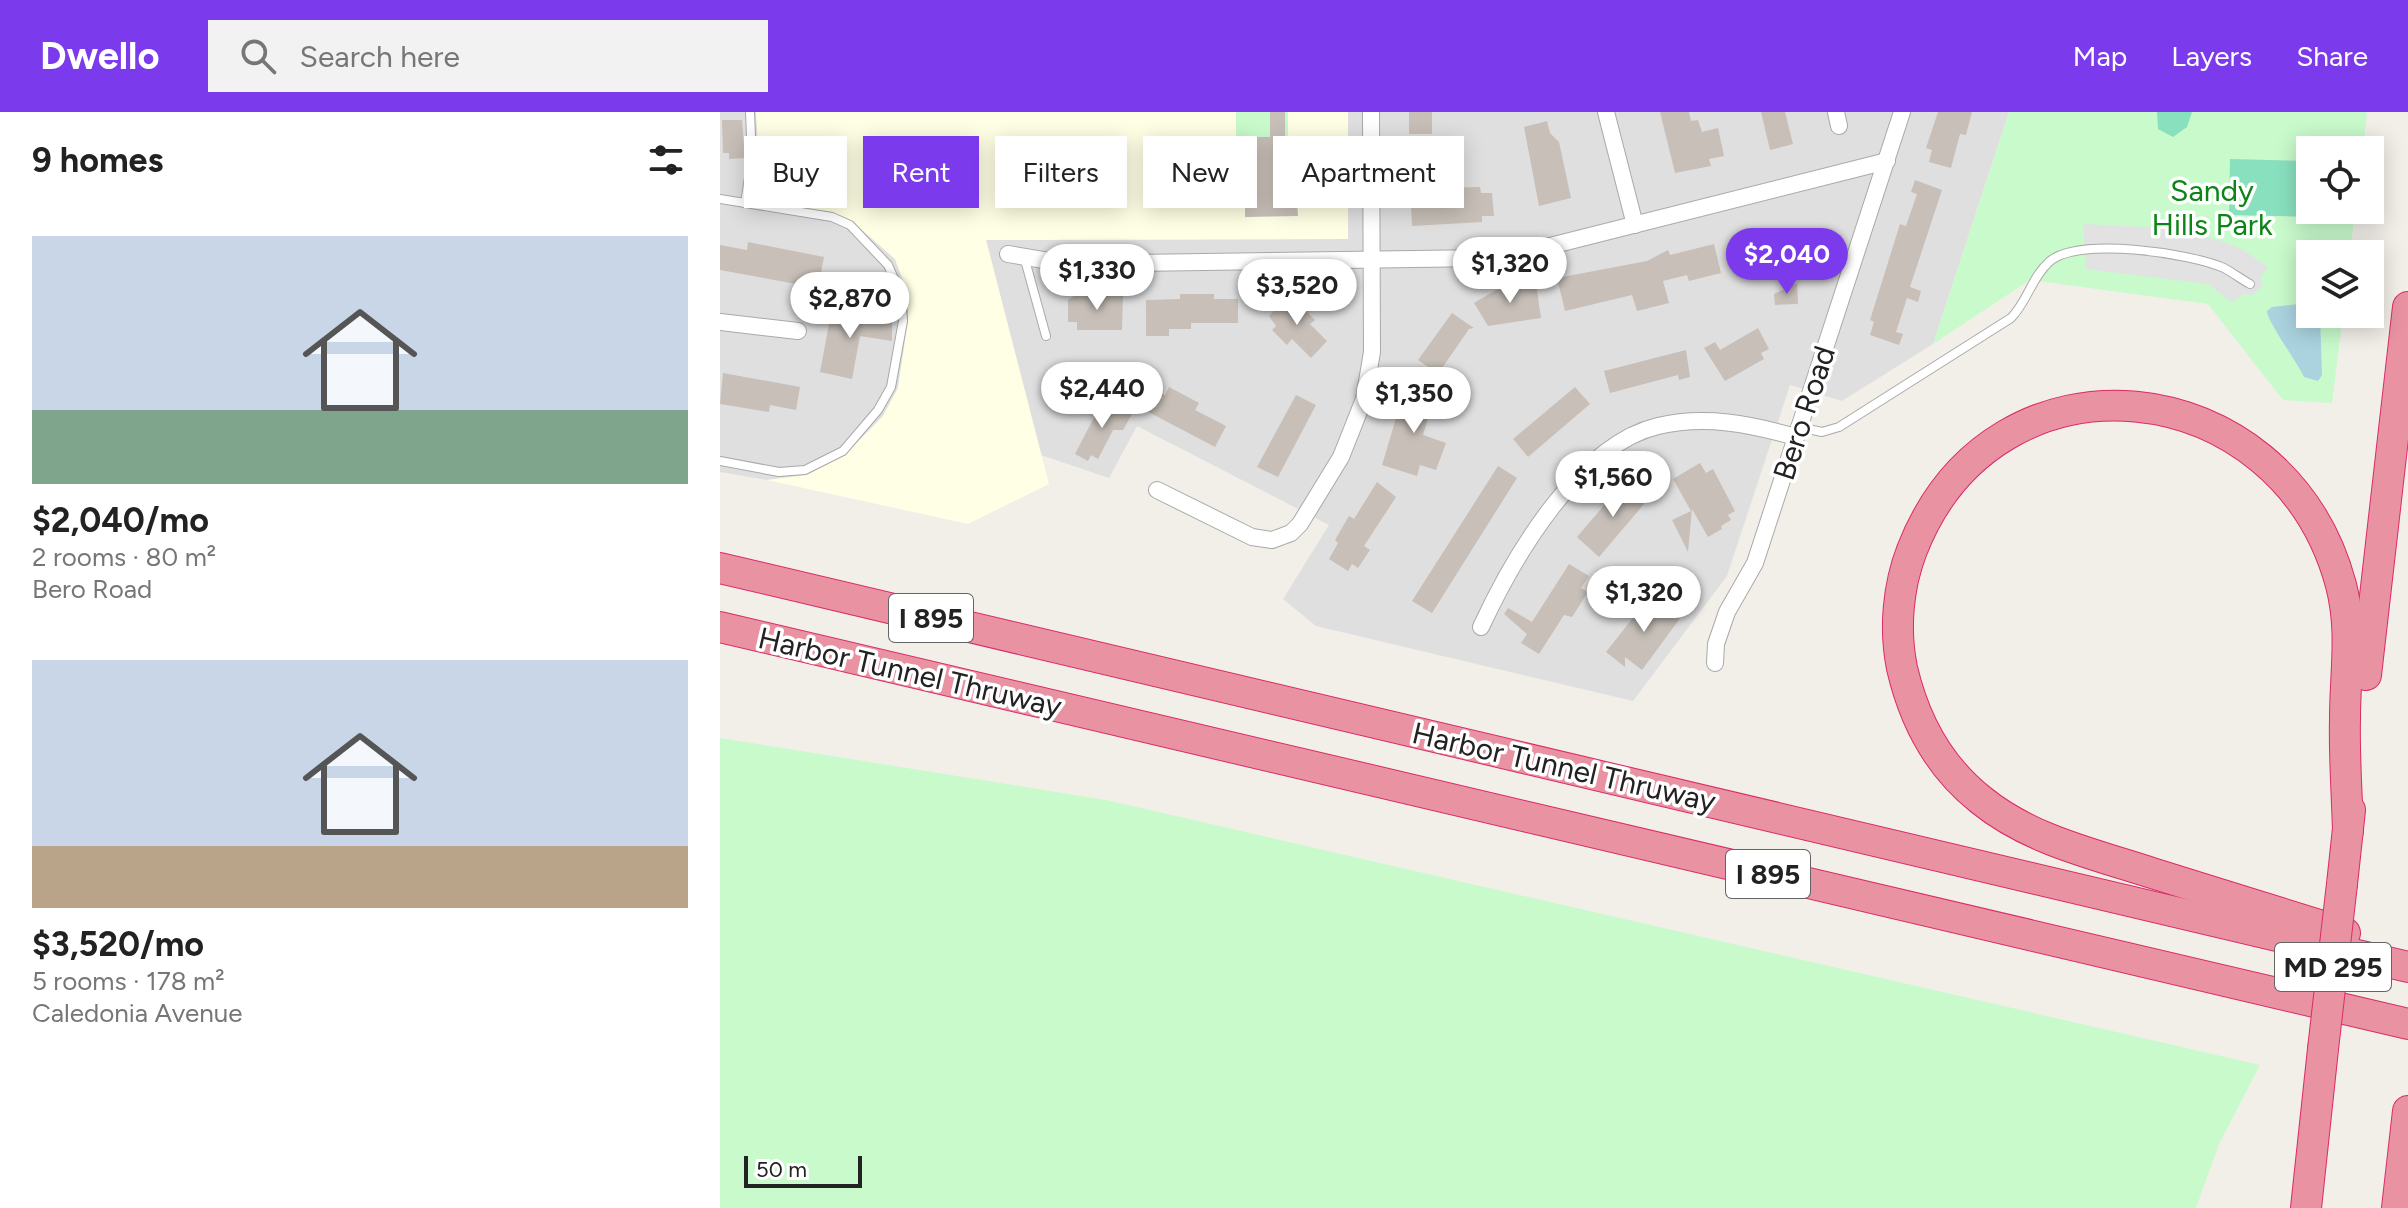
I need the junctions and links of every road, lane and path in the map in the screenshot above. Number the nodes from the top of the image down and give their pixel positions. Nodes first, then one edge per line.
1 (750, 112) edge
2 (1371, 112) edge
3 (1606, 112) edge
4 (1902, 112) edge
5 (751, 136) edge
6 (1887, 161) junction
7 (720, 199) edge
8 (744, 203) edge
9 (776, 208) edge
10 (1635, 225) junction
11 (1008, 254) dead end
12 (1025, 260) junction
13 (1371, 262) junction
14 (2250, 284) dead end
15 (2408, 307) edge
16 (720, 322) edge
17 (798, 331) dead end
18 (1046, 336) dead end
19 (1798, 432) junction
20 (720, 461) edge
21 (1157, 490) dead end
22 (720, 568) edge
23 (720, 627) edge
24 (1481, 627) dead end
25 (1715, 663) dead end
26 (2348, 831) junction
27 (2408, 953) edge
28 (2408, 967) edge
29 (2408, 1024) edge
30 (2408, 1111) edge
31 (2306, 1208) edge
32 (2397, 1208) edge

1 - 5 lane
2 - 13 street
3 - 10 street
4 - 6 street, Bero Road
6 - 10 street
6 - 19 street, Bero Road
7 - 8 lane
9 - 20 lane
10 - 13 street
11 - 12 street
12 - 13 street
12 - 18 lane
13 - 21 street
14 - 19 lane
15 - 26 highway, MD 295
16 - 17 street
19 - 24 street
19 - 25 street, Bero Road
22 - 28 highway, Harbor Tunnel Thruway / I 895
23 - 29 highway, Harbor Tunnel Thruway / I 895
26 - 27 highway
26 - 31 highway, MD 295, bridge
30 - 32 highway

